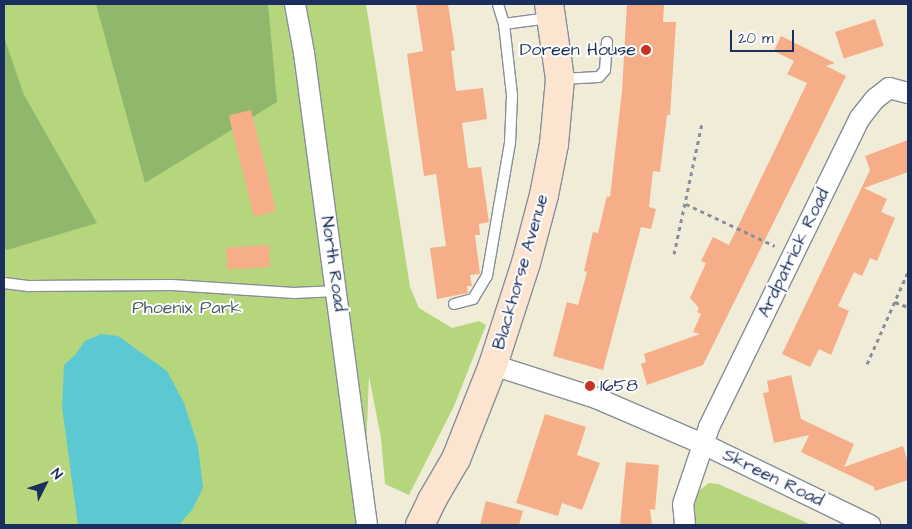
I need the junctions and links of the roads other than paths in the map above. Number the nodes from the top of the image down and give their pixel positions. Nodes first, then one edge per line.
1 (295, 4) edge
2 (498, 4) edge
3 (551, 11) edge
4 (504, 24) junction
5 (607, 42) dead end
6 (560, 79) junction
7 (908, 93) edge
8 (4, 282) edge
9 (337, 291) junction
10 (454, 304) dead end
11 (493, 365) junction
12 (703, 444) junction
13 (366, 525) edge
14 (420, 525) edge
15 (685, 525) edge
16 (870, 525) edge

1 - 9 street, North Road
2 - 4 lane
3 - 4 lane
3 - 6 main road, Blackhorse Avenue
4 - 10 lane
5 - 6 lane
6 - 11 main road, Blackhorse Avenue
7 - 12 street, Ardpatrick Road
8 - 9 lane
9 - 13 street, North Road
11 - 12 street, Skreen Road
11 - 14 main road, Blackhorse Avenue
12 - 15 street, Skreen Road
12 - 16 street, Skreen Road

